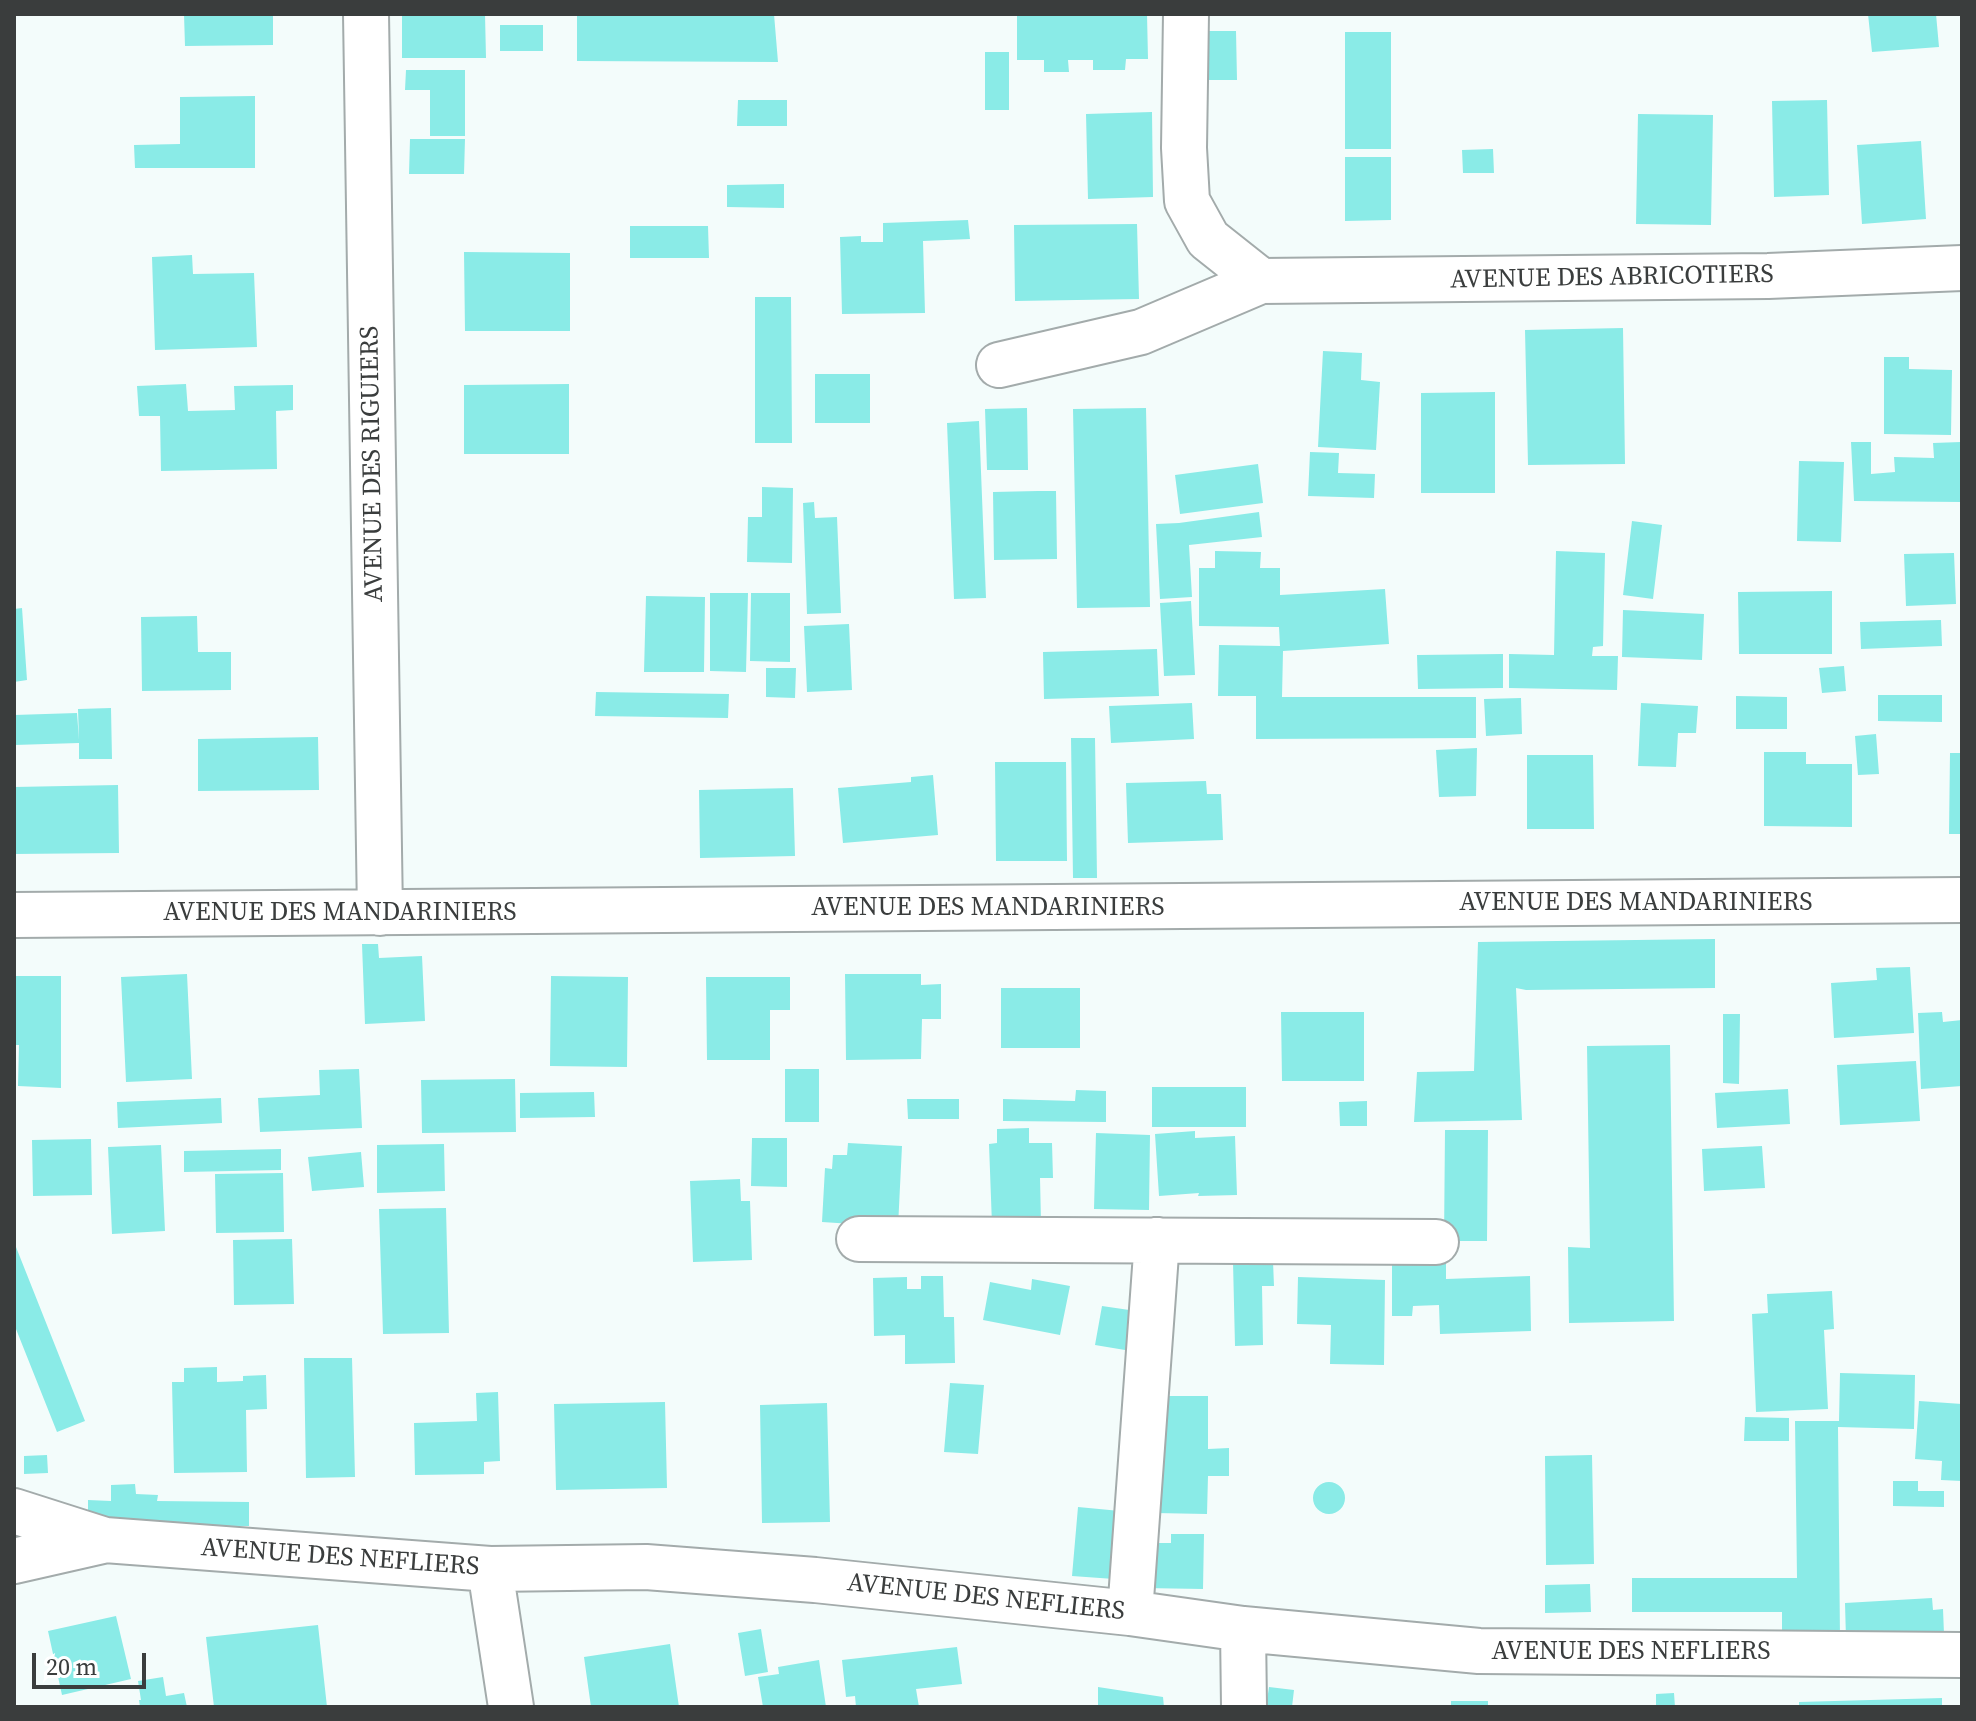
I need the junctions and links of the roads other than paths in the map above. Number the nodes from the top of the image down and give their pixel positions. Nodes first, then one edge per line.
1 (366, 14) edge
2 (1186, 14) edge
3 (1962, 268) edge
4 (1261, 281) junction
5 (999, 365) dead end
6 (1962, 900) edge
7 (380, 913) junction
8 (14, 915) edge
9 (859, 1239) dead end
10 (1157, 1240) junction
11 (1436, 1242) dead end
12 (14, 1511) edge
13 (105, 1540) junction
14 (14, 1561) edge
15 (490, 1569) junction
16 (1130, 1613) junction
17 (1243, 1629) junction
18 (1962, 1655) edge
19 (511, 1707) edge
20 (1244, 1707) edge

1 - 7 street, AVENUE DES RIGUIERS
2 - 4 street
3 - 4 street, AVENUE DES ABRICOTIERS
4 - 5 street
6 - 7 street, AVENUE DES MANDARINIERS
7 - 8 street, AVENUE DES MANDARINIERS
9 - 10 street
10 - 11 street
10 - 16 street
12 - 13 street, AVENUE DES NEFLIERS
13 - 14 street
13 - 15 street, AVENUE DES NEFLIERS
15 - 16 street, AVENUE DES NEFLIERS
15 - 19 street
16 - 17 street, AVENUE DES NEFLIERS
17 - 18 street, AVENUE DES NEFLIERS
17 - 20 street

